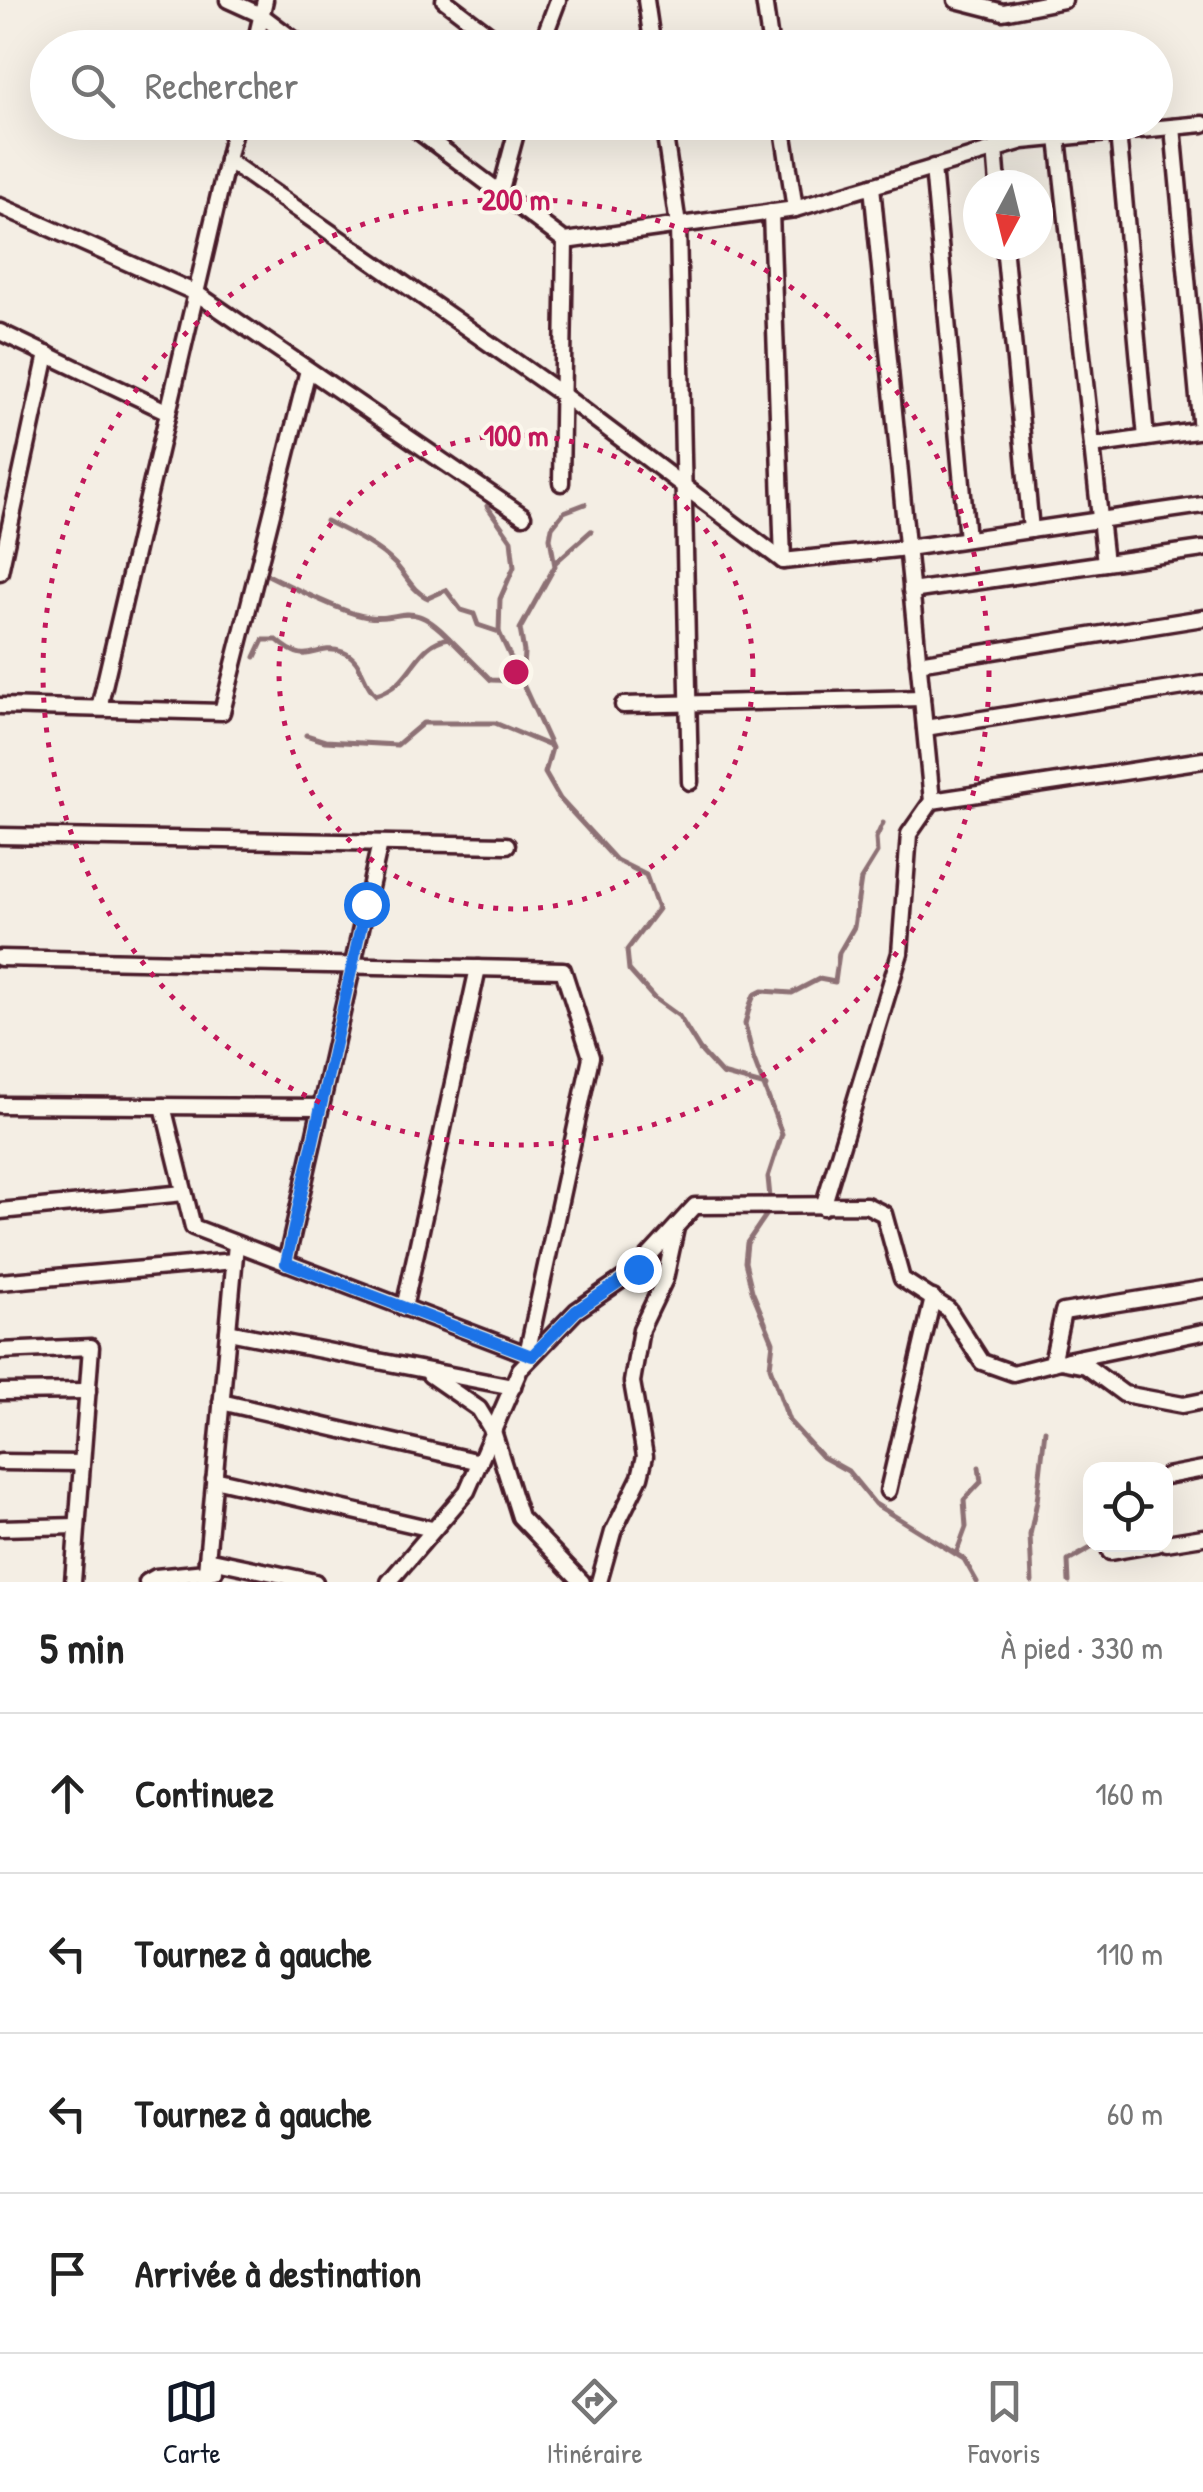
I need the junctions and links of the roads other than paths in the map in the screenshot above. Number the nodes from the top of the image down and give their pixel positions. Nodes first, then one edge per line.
1 (228, 0) edge
2 (444, 0) edge
3 (558, 0) edge
4 (646, 0) edge
5 (764, 0) edge
6 (956, 0) edge
7 (1064, 0) edge
8 (263, 8) edge
9 (286, 30) edge
10 (483, 30) edge
11 (547, 30) edge
12 (650, 30) edge
13 (768, 30) edge
14 (1203, 124) edge
15 (1173, 127) joint
16 (232, 140) edge
17 (430, 140) edge
18 (514, 140) edge
19 (666, 140) edge
20 (785, 140) edge
21 (1045, 140) edge
22 (1058, 140) edge
23 (1119, 140) edge
24 (994, 148) junction
25 (227, 160) junction
26 (933, 167) junction
27 (996, 170) edge
28 (872, 186) junction
29 (500, 192) junction
30 (0, 206) edge
31 (795, 209) junction
32 (771, 212) junction
33 (678, 225) junction
34 (565, 241) junction
35 (1005, 260) edge
36 (196, 293) junction
37 (0, 332) edge
38 (47, 354) junction
39 (308, 370) junction
40 (562, 395) junction
41 (168, 412) junction
42 (1202, 430) edge
43 (1146, 438) junction
44 (1092, 446) junction
45 (561, 483) dead end
46 (684, 486) junction
47 (1203, 505) edge
48 (523, 516) dead end
49 (1100, 520) junction
50 (1031, 530) junction
51 (967, 540) junction
52 (907, 548) junction
53 (1203, 549) edge
54 (783, 561) junction
55 (1105, 563) junction
56 (0, 572) edge
57 (911, 591) junction
58 (1203, 618) edge
59 (918, 663) junction
60 (1203, 684) edge
61 (922, 698) junction
62 (688, 703) junction
63 (623, 704) dead end
64 (0, 706) edge
65 (98, 708) junction
66 (925, 728) junction
67 (1203, 760) edge
68 (690, 782) dead end
69 (932, 801) junction
70 (0, 836) edge
71 (380, 843) junction
72 (508, 846) dead end
73 (0, 958) edge
74 (353, 965) junction
75 (478, 968) junction
76 (0, 1105) edge
77 (163, 1106) junction
78 (321, 1107) junction
79 (184, 1193) junction
80 (823, 1207) junction
81 (0, 1211) edge
82 (676, 1227) junction
83 (236, 1244) junction
84 (234, 1261) junction
85 (286, 1263) junction
86 (0, 1282) edge
87 (1203, 1289) edge
88 (933, 1298) junction
89 (404, 1308) junction
90 (228, 1332) junction
91 (1203, 1332) edge
92 (0, 1351) edge
93 (530, 1356) junction
94 (1056, 1362) junction
95 (421, 1369) junction
96 (513, 1387) junction
97 (88, 1391) junction
98 (0, 1392) edge
99 (1203, 1401) edge
100 (221, 1402) junction
101 (494, 1434) junction
102 (0, 1462) edge
103 (480, 1462) junction
104 (82, 1463) junction
105 (1203, 1469) edge
106 (1173, 1475) edge
107 (214, 1479) junction
108 (888, 1491) dead end
109 (77, 1526) junction
110 (0, 1528) edge
111 (432, 1530) junction
112 (1203, 1537) edge
113 (1173, 1542) edge
114 (206, 1571) edge
115 (73, 1582) edge
116 (147, 1582) edge
117 (314, 1582) edge
118 (389, 1582) edge
119 (582, 1582) edge
120 (599, 1582) edge

1 - 8 street
2 - 10 street
3 - 11 street
4 - 12 street
5 - 13 street
6 - 7 street
8 - 9 street
14 - 15 street
15 - 42 street
16 - 25 street
17 - 29 street
18 - 29 street
19 - 33 street
20 - 31 street
21 - 24 street
22 - 44 street
23 - 43 street
24 - 26 street
24 - 27 street
25 - 36 street
25 - 40 street
26 - 28 street
26 - 51 street
28 - 31 street
28 - 52 street
29 - 34 street
30 - 36 street
31 - 32 street
32 - 33 street
32 - 54 street
33 - 34 street
33 - 46 street
34 - 40 street
35 - 50 street
36 - 39 street
36 - 41 street
37 - 38 street
38 - 41 street
38 - 56 street
39 - 48 street
39 - 65 street
40 - 45 street
40 - 46 street
41 - 65 street
42 - 43 street
43 - 44 street
44 - 49 street
46 - 54 street
46 - 62 street
47 - 49 street
49 - 50 street
49 - 55 street
50 - 51 street
51 - 52 street
52 - 54 street
52 - 57 street
53 - 55 street
55 - 57 street
57 - 59 street
58 - 59 street
59 - 61 street
60 - 66 street
61 - 62 street
61 - 66 street
62 - 63 street
62 - 68 street
64 - 65 street
66 - 69 street
67 - 69 street
69 - 80 street
70 - 71 street
71 - 72 street
71 - 74 street
73 - 74 street
74 - 75 street
74 - 78 street
75 - 89 street
75 - 93 street
76 - 77 street
77 - 78 street
77 - 79 street
78 - 85 street
79 - 81 street
79 - 83 street
80 - 82 street
80 - 88 street
82 - 93 street
82 - 120 street
83 - 84 street
83 - 85 street
84 - 86 street
84 - 90 street
85 - 89 street
87 - 94 street
88 - 94 street
88 - 108 street
89 - 93 street
90 - 95 street
90 - 100 street
91 - 94 street
92 - 97 street
93 - 96 street
94 - 99 street
95 - 96 street
95 - 101 street
96 - 101 street
97 - 98 street
97 - 104 street
100 - 103 street
100 - 107 street
101 - 103 street
101 - 119 street
102 - 104 street
103 - 111 street
104 - 109 street
105 - 106 street
107 - 111 street
107 - 114 street
109 - 110 street
109 - 115 street
111 - 118 street
112 - 113 street
114 - 116 street
114 - 117 street

